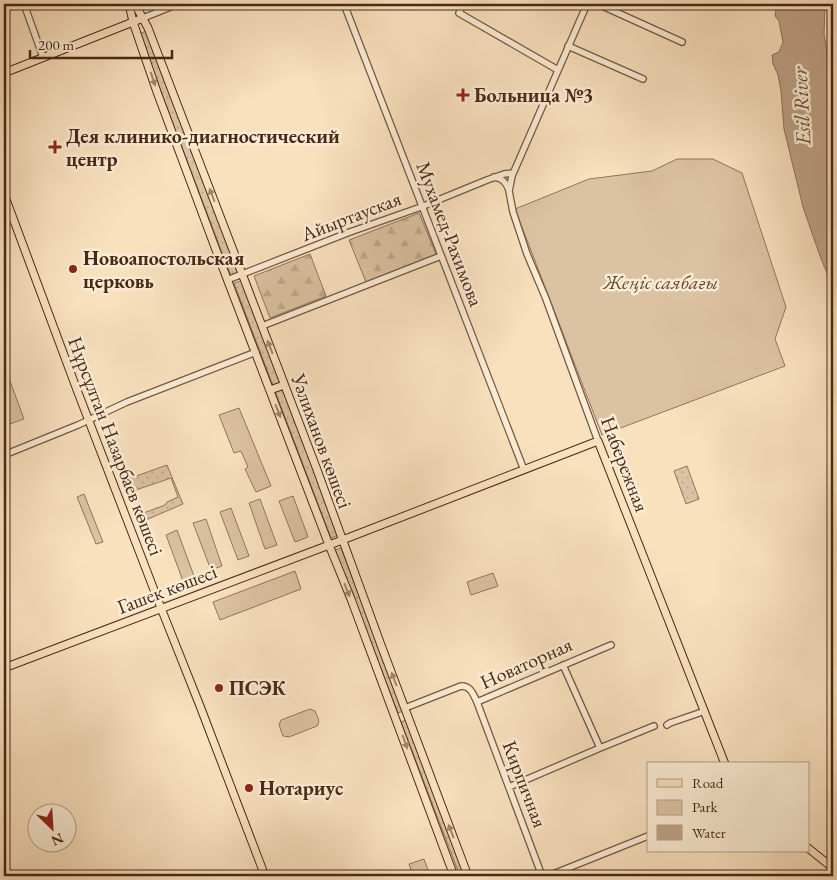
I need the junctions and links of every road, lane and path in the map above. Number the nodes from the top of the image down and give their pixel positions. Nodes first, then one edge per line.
1 (24, 4) edge
2 (129, 4) edge
3 (135, 4) edge
4 (178, 4) edge
5 (463, 4) edge
6 (587, 4) edge
7 (598, 4) edge
8 (345, 5) edge
9 (143, 18) junction
10 (133, 22) junction
11 (682, 42) dead end
12 (568, 46) junction
13 (43, 57) junction
14 (558, 70) junction
15 (4, 73) edge
16 (644, 79) dead end
17 (513, 173) junction
18 (494, 178) junction
19 (509, 191) junction
20 (4, 194) edge
21 (422, 207) junction
22 (441, 256) junction
23 (242, 275) junction
24 (228, 280) junction
25 (262, 326) junction
26 (256, 352) junction
27 (284, 385) junction
28 (270, 390) junction
29 (89, 420) junction
30 (598, 441) junction
31 (4, 455) edge
32 (524, 470) junction
33 (344, 540) junction
34 (329, 545) junction
35 (161, 608) junction
36 (611, 644) dead end
37 (563, 665) junction
38 (4, 668) edge
39 (477, 702) junction
40 (406, 711) junction
41 (704, 711) junction
42 (396, 718) junction
43 (667, 725) dead end
44 (654, 726) dead end
45 (600, 748) junction
46 (724, 762) edge
47 (509, 787) junction
48 (647, 836) edge
49 (810, 850) edge
50 (833, 868) edge
51 (265, 876) edge
52 (454, 876) edge
53 (468, 876) edge
54 (542, 876) edge
55 (548, 876) edge

1 - 13 street
2 - 10 main road, Уәлиханов көшесі
3 - 9 main road, Уәлиханов көшесі
4 - 9 street
5 - 14 street
6 - 12 street, Набережная
7 - 11 street
8 - 21 street, Мухамед-Рахимова
9 - 10 main road
23 -> 9 main road, Уәлиханов көшесі
10 - 13 main road
10 -> 24 main road, Уәлиханов көшесі
12 - 14 street, Набережная
12 - 16 street
13 - 15 main road
14 - 17 street, Набережная
17 - 18 street, Айыртауская
17 - 19 street, Набережная
18 - 19 street
18 - 21 street, Айыртауская
19 - 30 street, Набережная
20 - 29 main road, Нұрсұлтан Назарбаев көшесі
21 - 22 street, Мухамед-Рахимова
21 - 23 street, Айыртауская
22 - 25 street
22 - 32 street, Мухамед-Рахимова
23 - 24 street, Айыртауская
23 - 25 main road, Уәлиханов көшесі
24 - 26 main road, Уәлиханов көшесі
27 -> 25 main road, Уәлиханов көшесі
26 - 28 main road, Уәлиханов көшесі
26 - 29 street
27 - 28 main road
27 - 33 main road, Уәлиханов көшесі
28 -> 34 main road, Уәлиханов көшесі
29 - 31 street
29 - 35 main road, Нұрсұлтан Назарбаев көшесі
30 - 32 main road, Гашек көшесі
30 - 41 main road, Набережная
32 - 33 main road, Гашек көшесі
33 - 34 main road, Гашек көшесі
40 -> 33 main road, Уәлиханов көшесі
34 - 35 main road, Гашек көшесі
34 -> 42 main road, Уәлиханов көшесі
35 - 38 main road, Гашек көшесі
35 - 51 main road, Нұрсұлтан Назарбаев көшесі
36 - 37 street, Новаторная
37 - 39 street, Новаторная
37 - 45 street
39 - 40 street, Новаторная
39 - 47 street, Кирпичная
40 - 42 street
53 -> 40 main road, Уәлиханов көшесі
41 - 43 street
41 - 46 main road, Набережная
42 -> 52 main road, Уәлиханов көшесі
44 - 45 street
45 - 47 street
47 - 54 street, Кирпичная
48 - 55 street
49 - 50 main road

